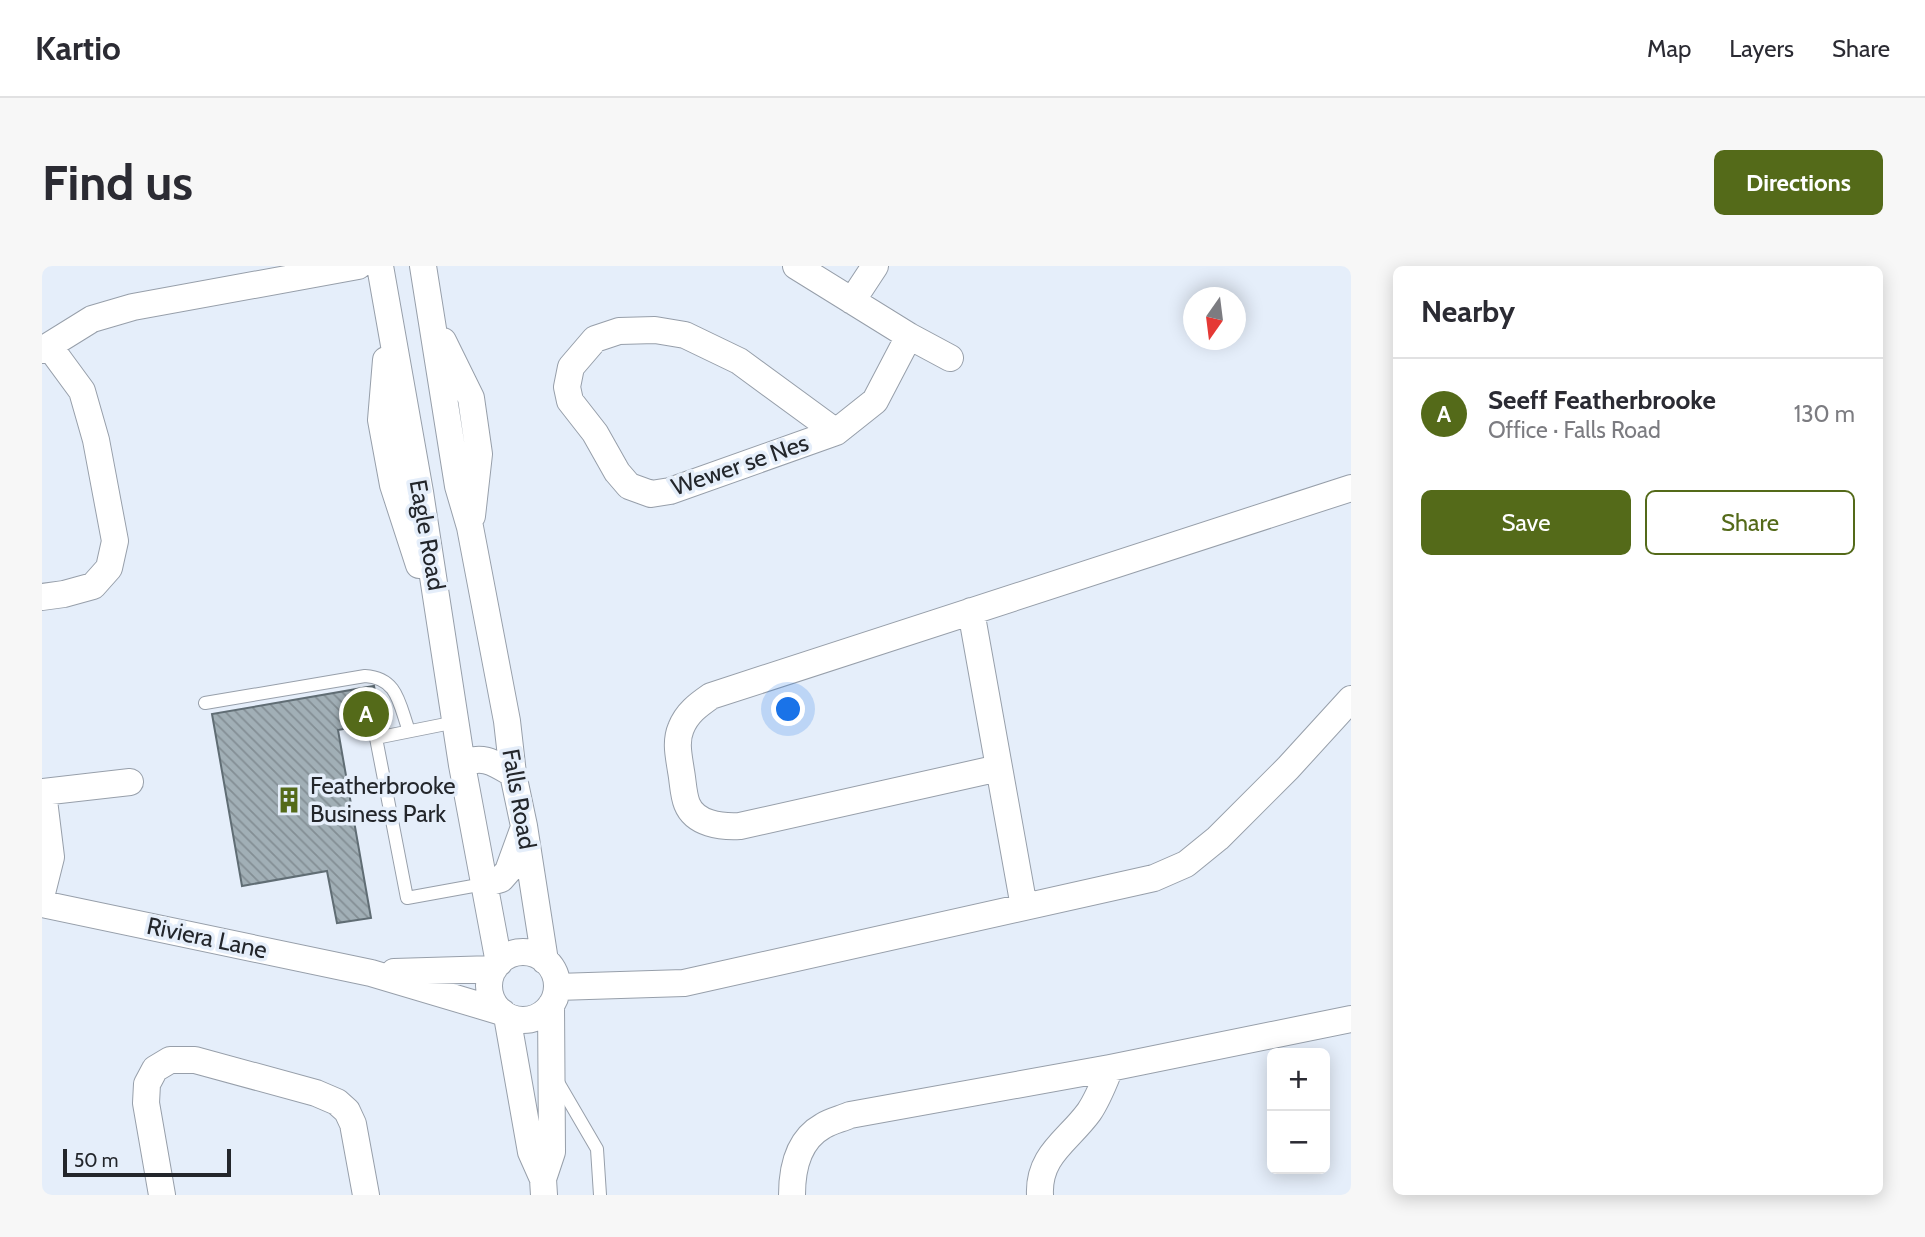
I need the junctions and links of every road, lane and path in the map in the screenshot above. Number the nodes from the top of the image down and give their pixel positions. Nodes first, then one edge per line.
1 (358, 266) edge
2 (380, 266) edge
3 (423, 266) edge
4 (796, 266) edge
5 (875, 266) edge
6 (852, 301) junction
7 (431, 318) junction
8 (390, 326) junction
9 (909, 336) junction
10 (46, 347) edge
11 (950, 358) dead end
12 (836, 432) junction
13 (458, 486) junction
14 (1351, 488) edge
15 (420, 492) junction
16 (470, 527) junction
17 (42, 597) edge
18 (971, 611) junction
19 (492, 637) joint
20 (446, 650) junction
21 (1351, 700) edge
22 (205, 703) dead end
23 (456, 722) junction
24 (409, 731) junction
25 (462, 765) junction
26 (999, 768) junction
27 (513, 774) junction
28 (130, 782) dead end
29 (42, 792) edge
30 (524, 826) junction
31 (484, 884) junction
32 (42, 893) edge
33 (42, 904) edge
34 (1024, 907) junction
35 (545, 961) junction
36 (496, 966) junction
37 (371, 973) junction
38 (554, 996) junction
39 (505, 1014) junction
40 (1351, 1019) edge
41 (1110, 1068) junction
42 (552, 1073) junction
43 (544, 1187) edge
44 (162, 1195) edge
45 (366, 1195) edge
46 (600, 1195) edge
47 (793, 1195) edge
48 (1040, 1195) edge

1 - 10 street
2 - 8 street, Eagle Road
3 - 7 street, Eagle Road
4 - 6 street
5 - 6 street
6 - 9 street
7 - 13 street, Eagle Road
7 - 16 street, Eagle Road
8 - 15 street, Eagle Road
8 - 20 street, Eagle Road
9 - 11 street
9 - 12 street, Wewer se Nes
10 - 17 street
12 - 12 street, Wewer se Nes
13 - 15 street
13 - 16 street, Eagle Road
14 - 18 street
15 - 20 street, Eagle Road
16 - 19 street, Eagle Road
18 - 26 street
18 - 26 street
19 - 27 street, Falls Road
20 - 23 street, Falls Road
21 - 34 street
22 - 24 lane
23 - 24 lane
23 - 25 street, Falls Road
24 - 31 lane
25 - 27 street
25 - 31 street, Falls Road
26 - 34 street
27 - 30 street, Falls Road
28 - 29 street
29 - 32 street
30 - 31 street
30 - 35 street, Falls Road
31 - 36 street, Falls Road
33 - 37 street, Riviera Lane
34 - 38 street
35 - 36 street
35 - 38 street, Falls Road
36 - 37 street, Riviera Lane
36 - 39 street, Falls Road
37 - 39 street, Riviera Lane
38 - 39 street
38 - 42 street, Falls Road
39 - 43 street, Falls Road
40 - 41 street
41 - 47 street
41 - 48 street
42 - 43 street, Falls Road
42 - 46 lane
44 - 45 street

